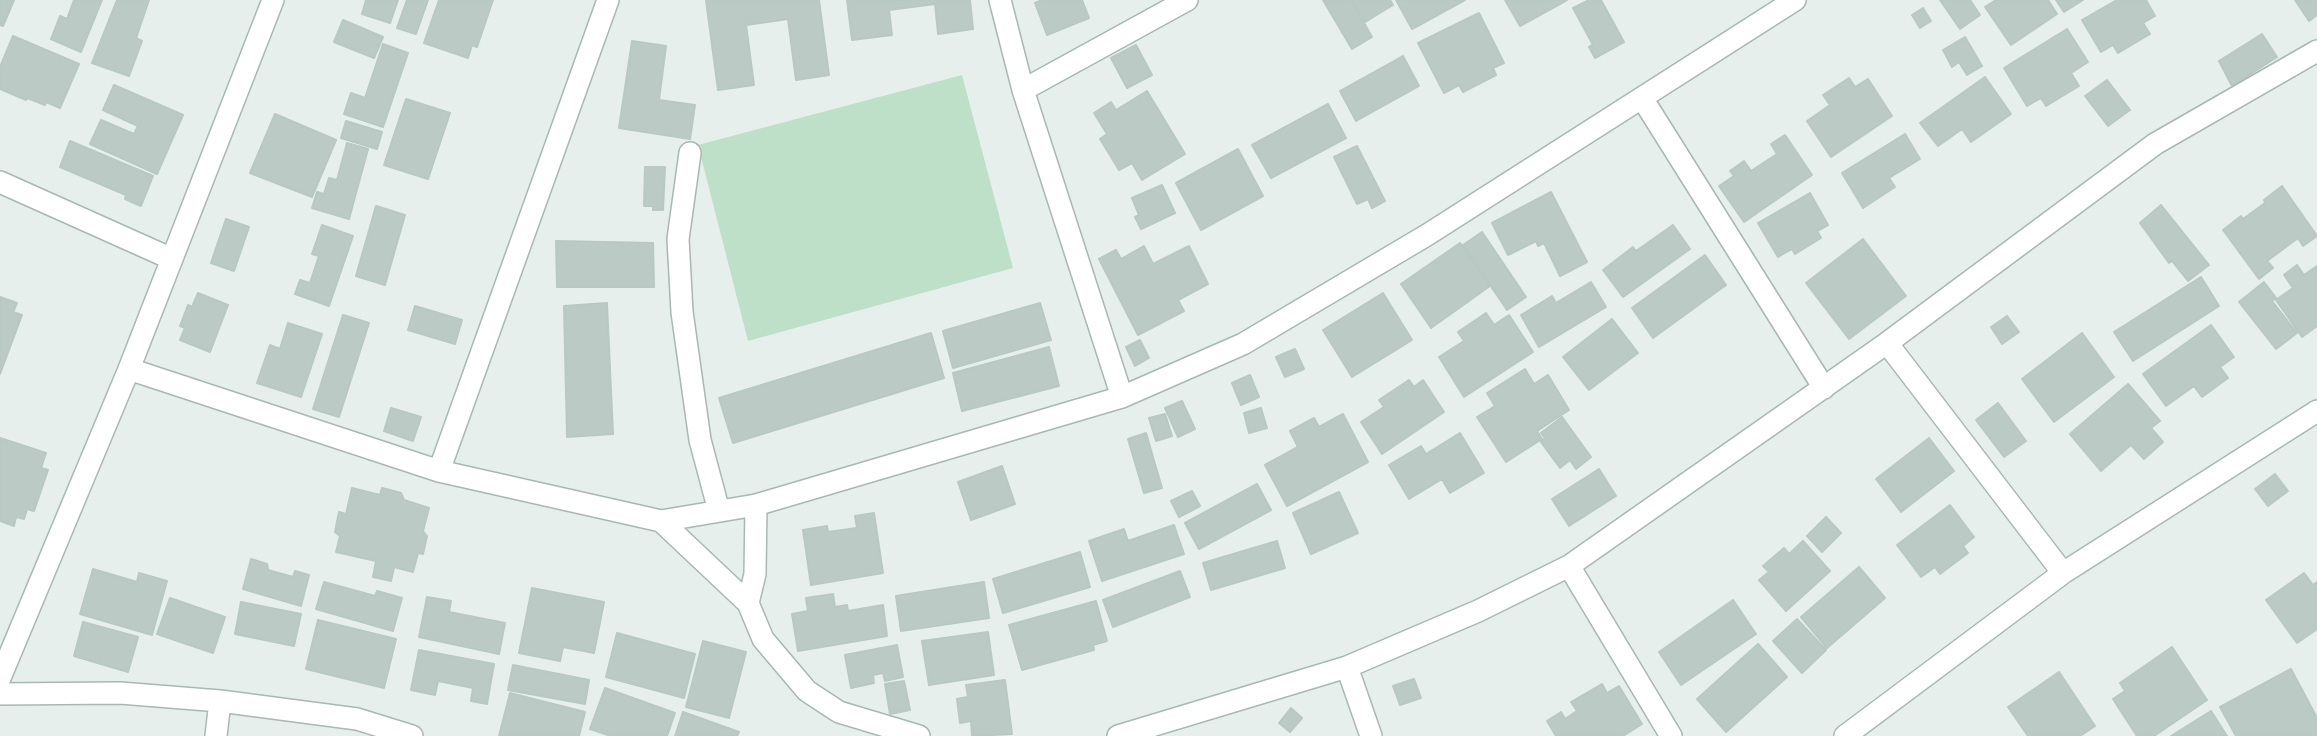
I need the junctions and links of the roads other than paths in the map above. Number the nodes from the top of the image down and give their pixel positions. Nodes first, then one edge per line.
1 (273, 0) edge
2 (608, 0) edge
3 (1000, 0) edge
4 (1187, 0) edge
5 (1795, 0) edge
6 (2317, 51) edge
7 (1023, 90) junction
8 (1642, 98) junction
9 (690, 153) dead end
10 (0, 182) edge
11 (172, 259) junction
12 (1887, 343) junction
13 (129, 369) junction
14 (1824, 388) junction
15 (1122, 397) junction
16 (2317, 411) edge
17 (439, 471) junction
18 (756, 505) junction
19 (719, 511) junction
20 (660, 521) junction
21 (1569, 566) junction
22 (2063, 573) junction
23 (748, 603) junction
24 (1347, 667) junction
25 (0, 678) edge
26 (0, 694) edge
27 (220, 701) junction
28 (216, 736) edge
29 (412, 736) edge
30 (919, 736) edge
31 (1118, 736) edge
32 (1371, 736) edge
33 (1671, 736) edge
34 (1845, 736) edge

1 - 11 street
2 - 17 street
3 - 7 street
4 - 7 street
5 - 8 street
6 - 12 street
7 - 15 street
8 - 14 street
8 - 15 street
9 - 19 street
10 - 11 street
11 - 13 street
12 - 14 street
12 - 22 street
13 - 17 street
13 - 25 street
14 - 21 street
15 - 18 street
16 - 22 street
17 - 20 street
18 - 19 street
18 - 23 street
19 - 20 street
20 - 23 street
21 - 24 street
21 - 33 street
22 - 34 street
23 - 30 street
24 - 31 street
24 - 32 street
26 - 27 street
27 - 28 street
27 - 29 street

